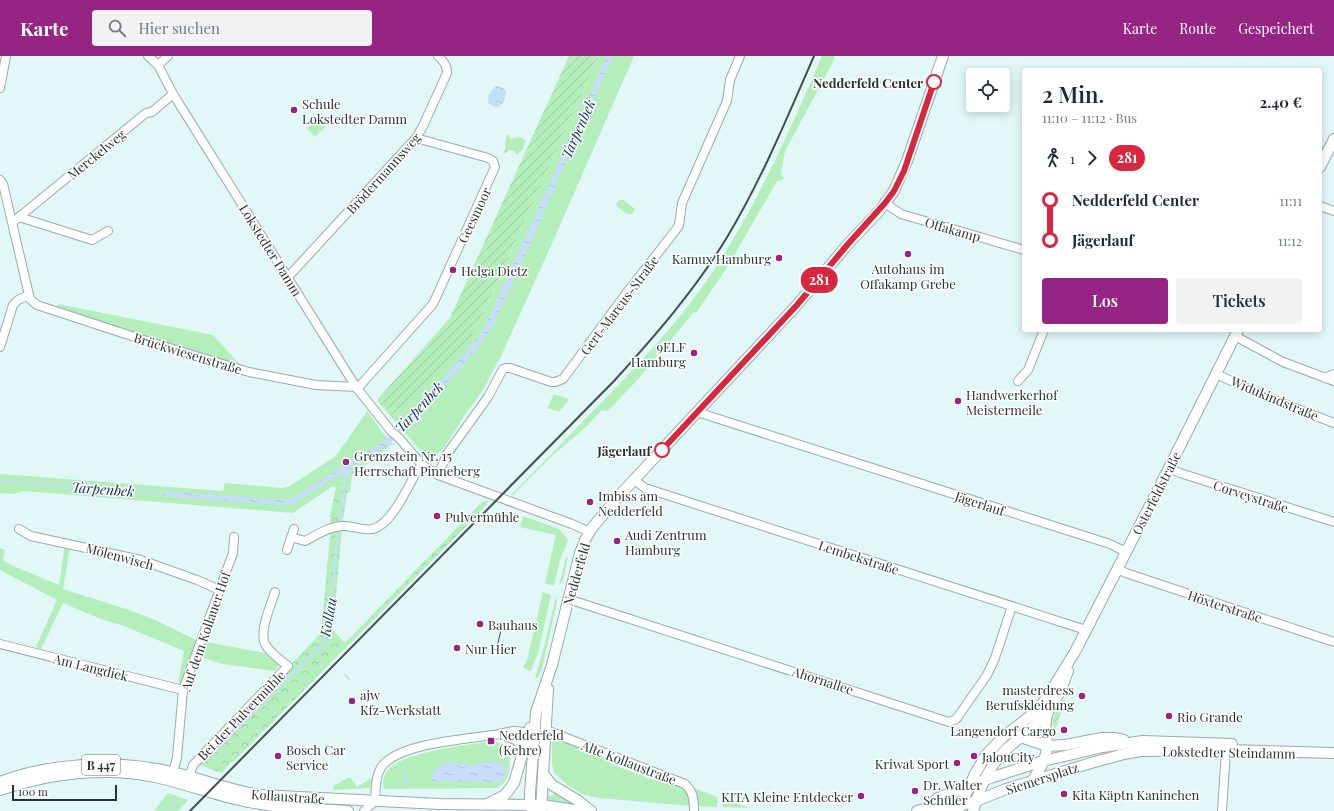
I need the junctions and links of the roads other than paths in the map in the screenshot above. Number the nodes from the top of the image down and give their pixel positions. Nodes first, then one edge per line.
1 (6, 56) edge
2 (148, 56) edge
3 (168, 56) edge
4 (438, 56) edge
5 (740, 56) edge
6 (943, 56) edge
7 (158, 65) junction
8 (0, 88) edge
9 (173, 94) junction
10 (416, 138) junction
11 (1334, 139) edge
12 (1322, 163) edge
13 (0, 180) edge
14 (885, 203) junction
15 (1322, 207) edge
16 (1334, 211) edge
17 (16, 220) junction
18 (108, 231) dead end
19 (1022, 249) edge
20 (288, 277) junction
21 (29, 295) junction
22 (1043, 332) edge
23 (1237, 333) edge
24 (0, 348) edge
25 (1216, 374) junction
26 (1334, 374) edge
27 (1325, 378) junction
28 (1018, 381) dead end
29 (1334, 382) edge
30 (356, 388) junction
31 (697, 412) junction
32 (1334, 423) edge
33 (422, 465) junction
34 (1170, 468) junction
35 (438, 476) junction
36 (634, 480) junction
37 (1334, 522) edge
38 (19, 529) dead end
39 (590, 532) junction
40 (234, 537) dead end
41 (287, 550) dead end
42 (1126, 552) junction
43 (1117, 569) junction
44 (220, 590) junction
45 (275, 592) dead end
46 (568, 599) junction
47 (1012, 606) junction
48 (1086, 630) junction
49 (1334, 642) edge
50 (0, 644) edge
51 (1076, 650) junction
52 (552, 665) junction
53 (183, 690) junction
54 (1048, 711) junction
55 (546, 731) junction
56 (500, 734) junction
57 (531, 734) junction
58 (1020, 736) junction
59 (1003, 737) junction
60 (545, 742) junction
61 (1132, 742) junction
62 (1047, 746) junction
63 (1334, 747) edge
64 (524, 748) junction
65 (1226, 750) junction
66 (1334, 753) edge
67 (1124, 754) joint
68 (1044, 761) junction
69 (532, 762) junction
70 (173, 773) junction
71 (544, 775) junction
72 (189, 777) junction
73 (1033, 780) junction
74 (984, 781) junction
75 (0, 782) edge
76 (0, 790) edge
77 (969, 800) edge
78 (375, 801) junction
79 (486, 804) junction
80 (531, 808) edge
81 (541, 808) edge
82 (959, 808) edge
83 (922, 810) edge
84 (348, 811) edge
85 (364, 811) edge
86 (581, 811) edge
87 (591, 811) edge
88 (694, 811) edge
89 (1222, 811) edge

1 - 8 street
2 - 7 street, Lokstedter Damm
3 - 7 street
4 - 10 street, Brödermannsweg
5 - 35 street, Gert-Marcus-Straße
6 - 14 main road, Nedderfeld
7 - 9 street, Lokstedter Damm
9 - 17 street, Merckelweg
9 - 20 street, Lokstedter Damm
10 - 20 street, Brödermannsweg
10 - 30 street, Geesmoor
11 - 12 main road
13 - 17 street
14 - 19 street, Offakamp
14 - 31 main road, Nedderfeld
15 - 16 street
17 - 18 street
17 - 21 street
20 - 30 street, Lokstedter Damm
21 - 24 street
21 - 30 street, Brückwiesenstraße
22 - 28 street
23 - 25 main road, Osterfeldstraße
23 - 27 street, Osterfeldstraße
25 - 32 street, Widukindstraße
25 - 34 main road, Osterfeldstraße
26 - 27 street
27 - 29 street, Osterfeldstraße
30 - 33 street, Lokstedter Damm
31 - 36 main road, Nedderfeld
31 - 42 street, Jägerlauf
33 - 35 street, Lokstedter Damm
33 - 41 street
34 - 37 street, Corveystraße
34 - 42 main road, Osterfeldstraße
35 - 39 street, Lokstedter Damm
36 - 39 main road, Nedderfeld
36 - 47 street, Lembekstraße
38 - 44 street, Mölenwisch
39 - 46 main road, Nedderfeld
40 - 44 street, Auf dem Kollauer Hof
42 - 43 main road, Osterfeldstraße
43 - 48 main road, Osterfeldstraße
43 - 49 street, Höxterstraße
44 - 53 street, Auf dem Kollauer Hof
45 - 72 street, Bei der Pulvermühle
46 - 47 street, Ahornallee
46 - 52 main road, Nedderfeld
47 - 48 street, Lembekstraße
48 - 51 main road, Osterfeldstraße
50 - 53 street, Am Langdiek
51 - 54 main road, Osterfeldstraße
51 - 59 main road, Osterfeldstraße
52 - 55 main road, Nedderfeld
52 - 57 main road, Nedderfeld
53 - 70 street, Auf dem Kollauer Hof
54 - 58 main road, Osterfeldstraße
54 - 62 main road
55 - 60 main road, Nedderfeld
55 - 88 street, Alte Kollaustraße
56 - 57 street
56 - 64 street
56 - 78 street
57 - 60 main road
57 - 64 main road
57 - 69 main road, Nedderfeld
58 - 59 main road
58 - 62 main road
58 - 74 main road, Osterfeldstraße
59 - 77 main road, Osterfeldstraße
60 - 71 main road, Nedderfeld
61 - 62 main road
61 - 63 main road, Lokstedter Steindamm
61 - 68 main road, Siemersplatz
62 - 68 main road
64 - 69 street
64 - 79 main road
65 - 66 main road, Lokstedter Steindamm
65 - 67 main road, Lokstedter Steindamm
65 - 89 street
67 - 73 main road, Siemersplatz
68 - 73 main road
68 - 74 main road, Siemersplatz
69 - 80 main road, Nedderfeld
70 - 72 main road, Kollaustraße / B 447
70 - 75 main road, Kollaustraße / B 447
71 - 81 main road, Nedderfeld
71 - 87 main road
72 - 78 main road, Kollaustraße / B 447
73 - 77 main road, Siemersplatz
74 - 77 main road, Siemersplatz
74 - 77 main road, Osterfeldstraße
76 - 84 main road, Kollaustraße / B 447
77 - 82 main road, Siemersplatz
77 - 83 main road
78 - 79 main road, Kollaustraße / B 447
78 - 85 street
79 - 80 main road, Kollaustraße / B 447
80 - 81 main road, Kollaustraße / B 447
81 - 86 main road, Kollaustraße / B 447
82 - 83 main road

